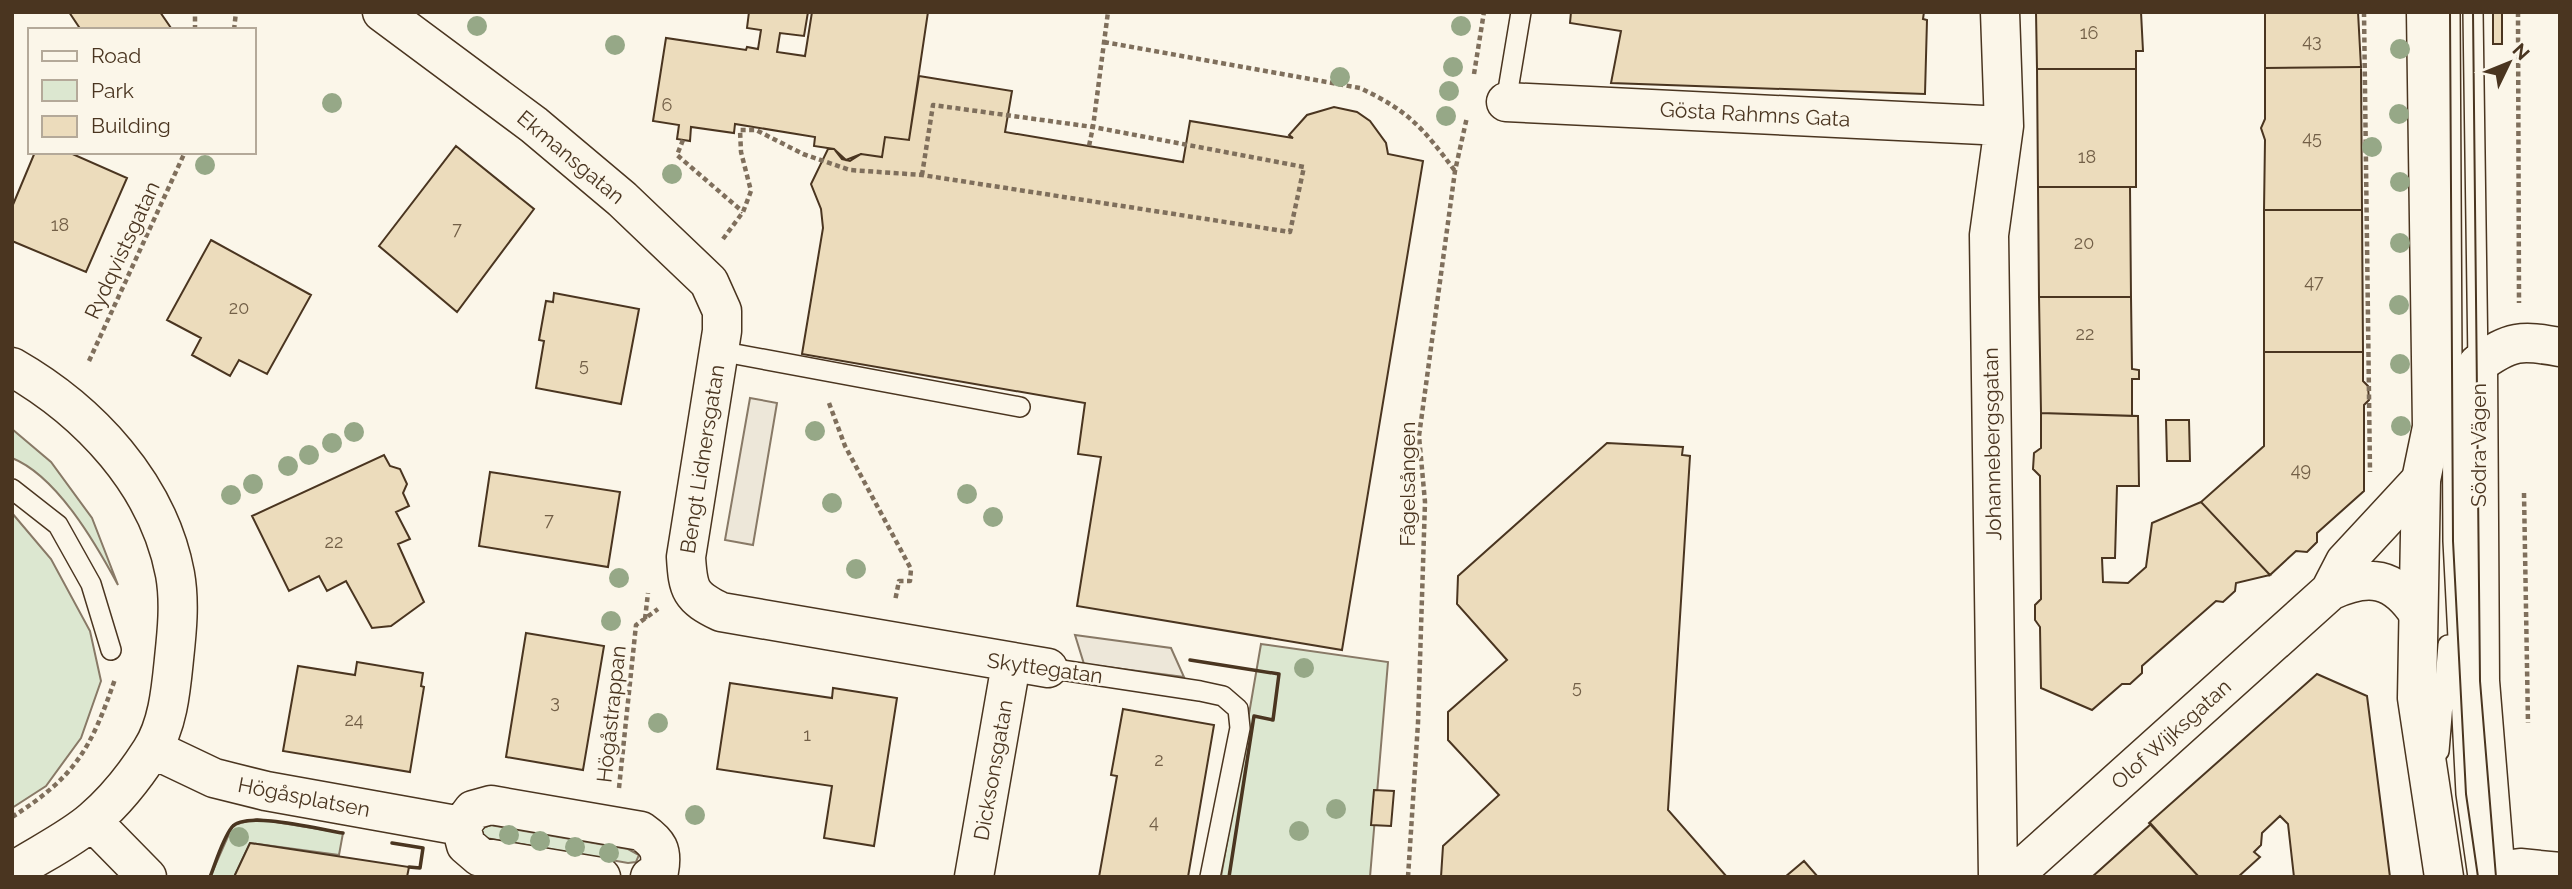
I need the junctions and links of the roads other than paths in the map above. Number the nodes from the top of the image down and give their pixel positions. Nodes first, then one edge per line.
1 (1521, 12) edge
2 (2000, 12) edge
3 (2426, 12) edge
4 (2450, 12) edge
5 (2473, 12) edge
6 (387, 14) edge
7 (1488, 103) joint
8 (2004, 127) junction
9 (720, 341) junction
10 (2560, 347) edge
11 (2478, 364) junction
12 (12, 367) edge
13 (1020, 407) dead end
14 (2421, 480) junction
15 (12, 489) edge
16 (688, 587) joint
17 (2330, 591) junction
18 (2455, 599) junction
19 (2418, 613) junction
20 (111, 650) road end
21 (1011, 664) junction
22 (1048, 668) joint
23 (153, 749) junction
24 (2434, 808) junction
25 (92, 821) junction
26 (461, 826) junction
27 (12, 872) edge
28 (2560, 872) edge
29 (2490, 875) edge
30 (147, 877) edge
31 (601, 877) edge
32 (650, 877) edge
33 (974, 877) edge
34 (1210, 877) edge
35 (1998, 877) edge
36 (2012, 877) edge
37 (2444, 877) edge

1 - 7 lane
2 - 8 street, Johannebergsgatan
3 - 14 street, Södra Vägen
4 - 18 lane, Södra Vägen
5 - 11 lane, Södra Vägen
6 - 9 street, Ekmansgatan
7 - 8 street, Gösta Rahmns Gata
8 - 35 street, Johannebergsgatan
9 - 13 lane
9 - 16 street, Bengt Lidnersgatan
10 - 11 street
11 - 29 street, Södra Vägen
12 - 23 street
14 - 17 street, Olof Wijksgatan
14 - 19 street, Södra Vägen
15 - 20 lane
16 - 21 street, Skyttegatan
17 - 19 street, Olof Wijksgatan
17 - 36 street, Olof Wijksgatan
18 - 24 lane, Södra Vägen
18 - 29 lane, Södra Vägen
19 - 24 street, Södra Vägen
21 - 22 street, Skyttegatan
21 - 33 street, Dicksonsgatan
22 - 34 lane, Skyttegatan
23 - 25 street
23 - 26 street, Högåsplatsen
24 - 37 street, Södra Vägen
25 - 27 street
25 - 30 street
26 - 31 street
26 - 32 street
28 - 29 street

